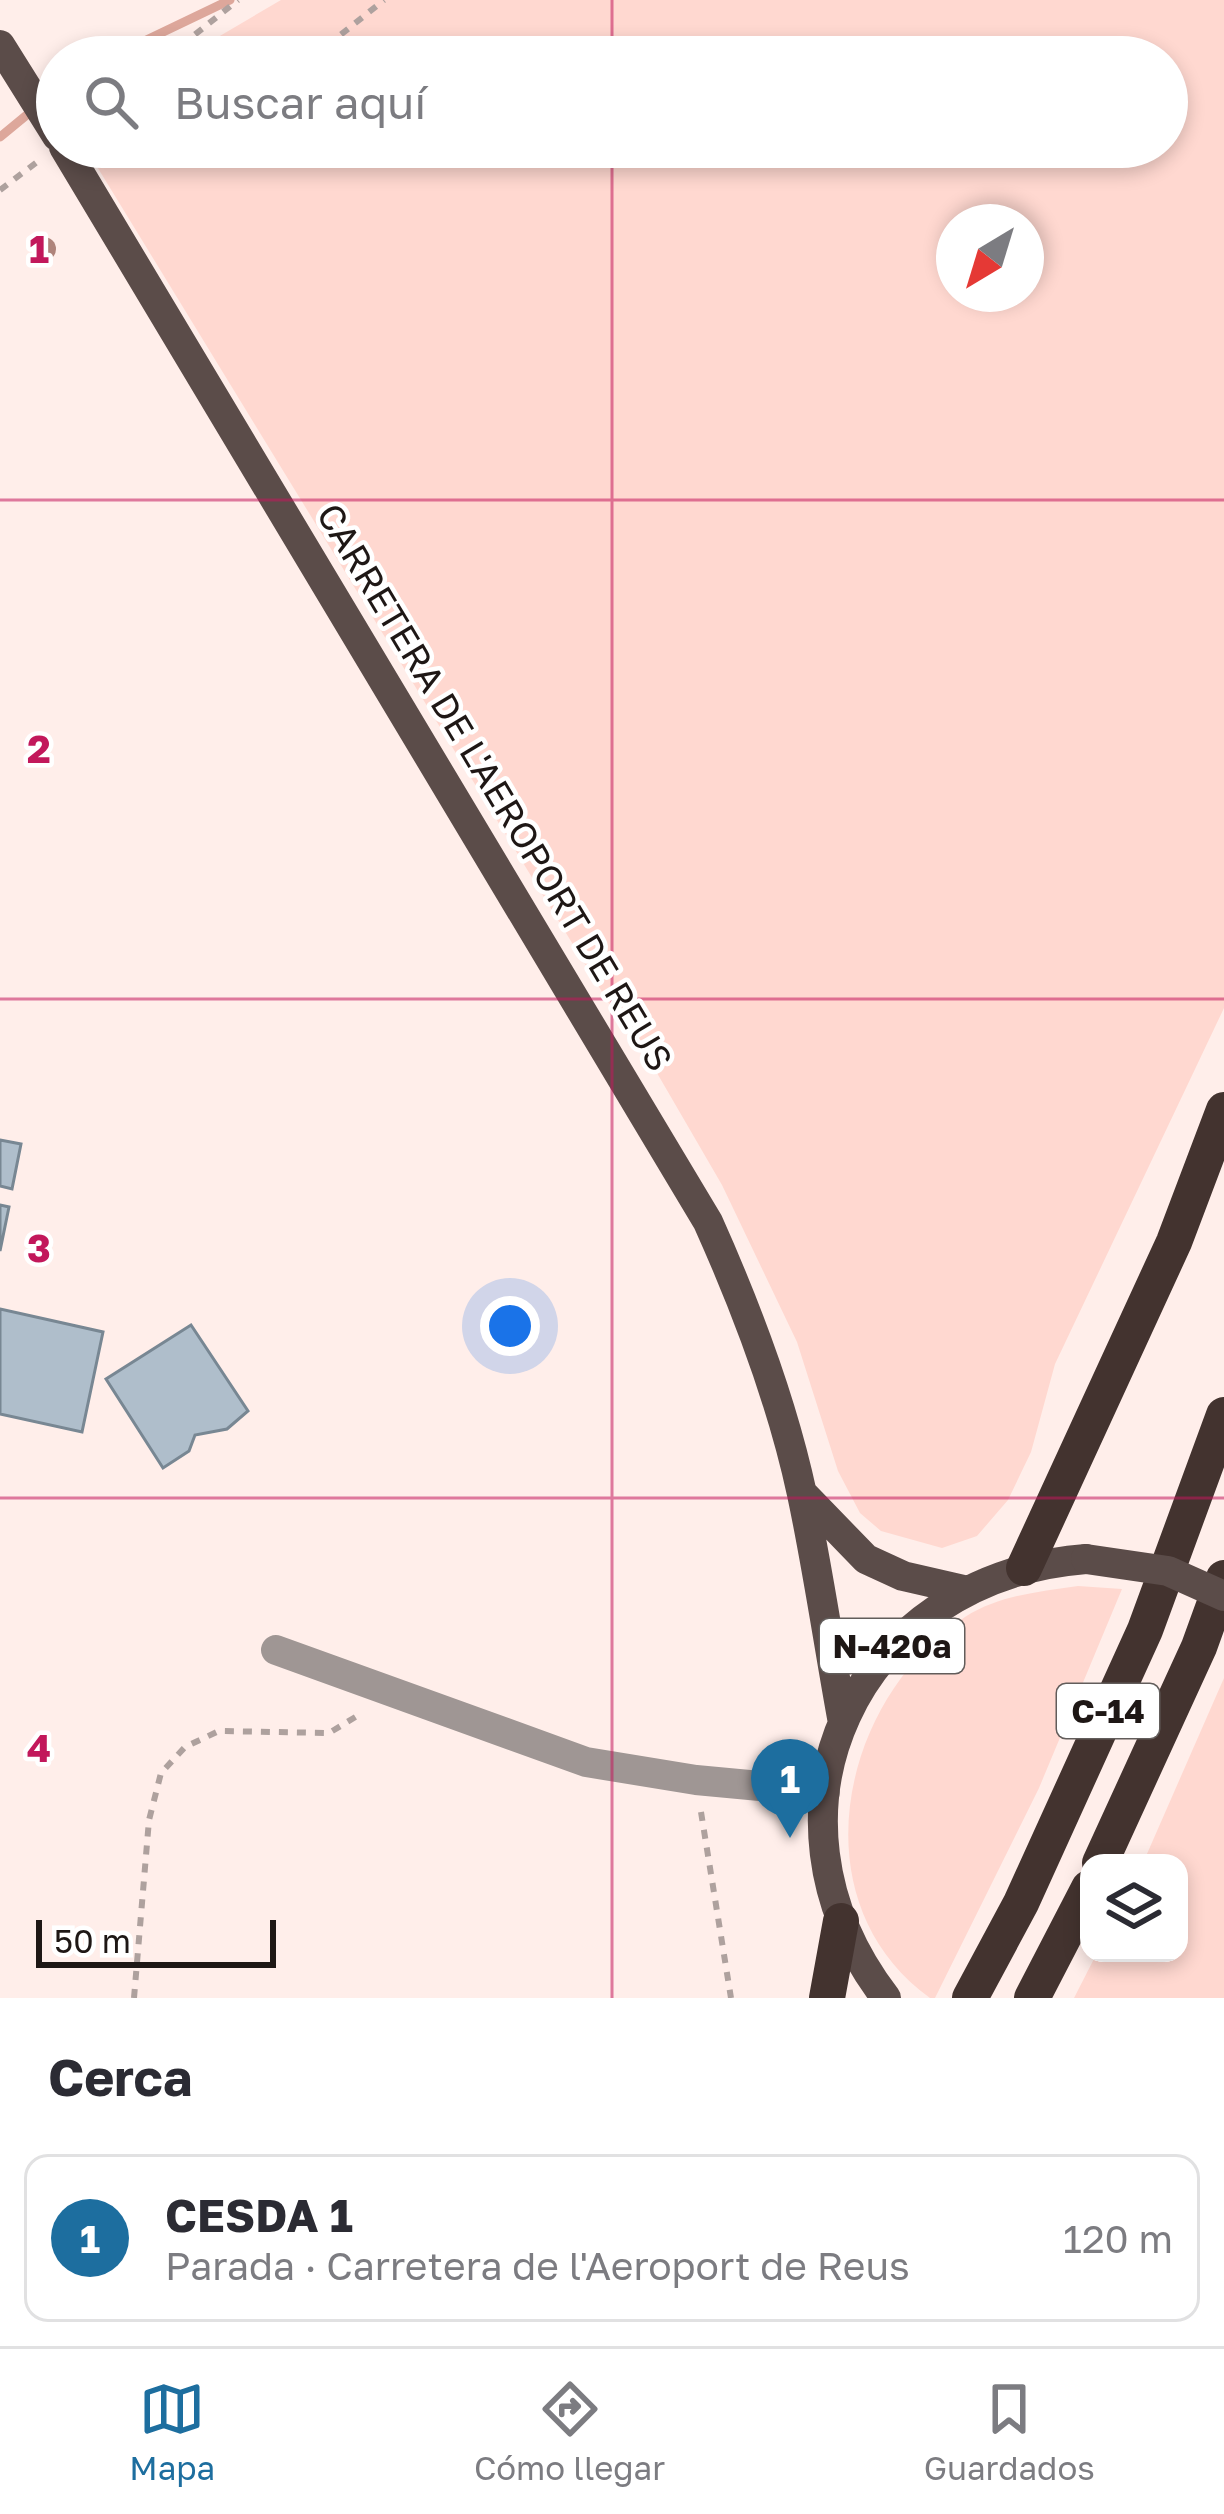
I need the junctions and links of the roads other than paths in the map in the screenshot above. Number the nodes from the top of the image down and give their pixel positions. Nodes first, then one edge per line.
1 (0, 45) edge
2 (36, 109) edge
3 (70, 168) edge
4 (1224, 1109) edge
5 (1224, 1415) edge
6 (802, 1493) junction
7 (1024, 1568) junction
8 (1224, 1577) edge
9 (964, 1590) junction
10 (1224, 1596) edge
11 (276, 1649) dead end
12 (843, 1723) junction
13 (825, 1792) junction
14 (1104, 1854) edge
15 (1080, 1905) edge
16 (841, 1922) junction
17 (827, 1998) edge
18 (886, 1998) edge
19 (970, 1998) edge
20 (1032, 1998) edge

1 - 2 main road, CARRETERA DE L'AEROPORT DE REUS / N-420a
3 - 6 main road, CARRETERA DE L'AEROPORT DE REUS / N-420a
4 - 7 highway
5 - 19 highway, C-14
6 - 9 main road, CARRETERA DE L'AEROPORT DE REUS / N-420a
6 - 12 main road, CARRETERA DE L'AEROPORT DE REUS / N-420a
7 - 9 main road, N-420a
7 - 10 main road, N-420a, bridge
8 - 14 highway, C-14
9 - 12 main road, N-420a
11 - 13 street
12 - 13 main road, N-420a
13 - 16 main road, N-420a
15 - 20 highway
16 - 17 highway
16 - 18 main road, N-420a

